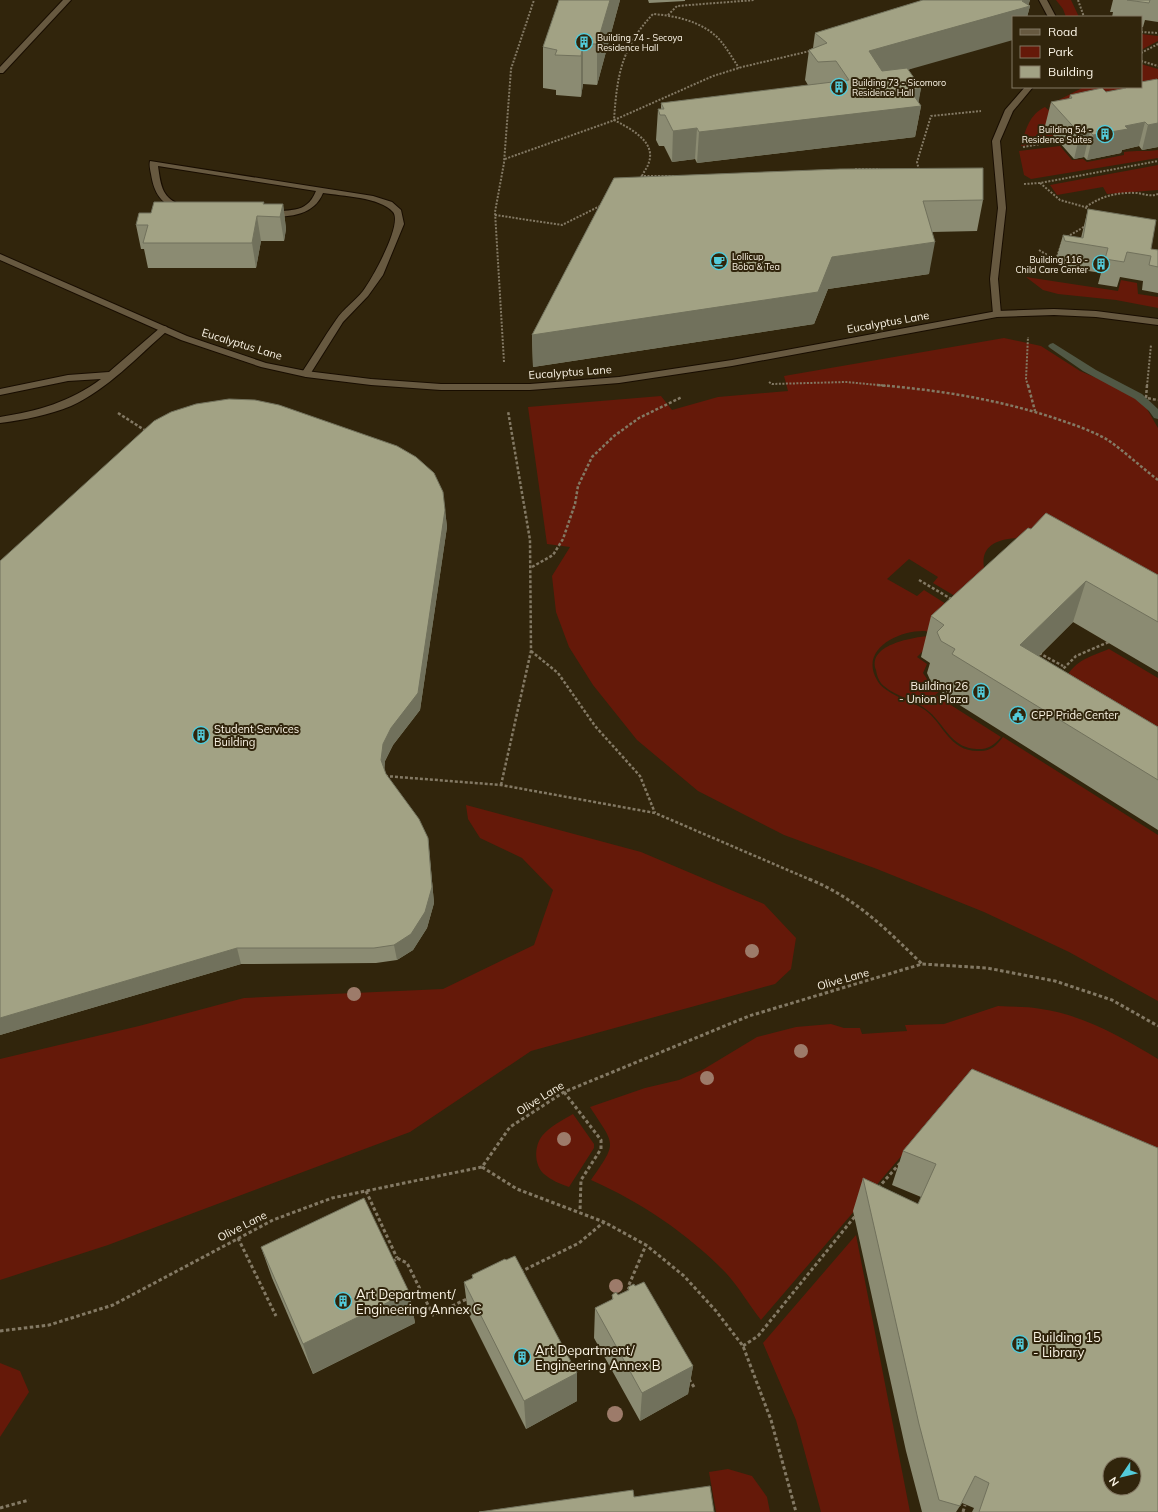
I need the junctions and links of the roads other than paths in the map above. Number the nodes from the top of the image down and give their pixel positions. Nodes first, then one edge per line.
1 (67, 0) edge
2 (1043, 0) edge
3 (1051, 16) edge
4 (0, 72) edge
5 (1028, 88) edge
6 (321, 189) junction
7 (193, 210) edge
8 (260, 215) edge
9 (0, 257) edge
10 (997, 314) junction
11 (1155, 322) edge
12 (164, 329) junction
13 (306, 374) junction
14 (110, 375) junction
15 (0, 392) edge
16 (0, 420) edge

1 - 4 street
2 - 3 street
5 - 10 street
6 - 7 street
6 - 8 street
6 - 13 street
9 - 12 street, Eucalyptus Lane
10 - 11 street, Eucalyptus Lane
10 - 13 street, Eucalyptus Lane
12 - 13 street, Eucalyptus Lane
12 - 14 street
14 - 15 street
14 - 16 street

